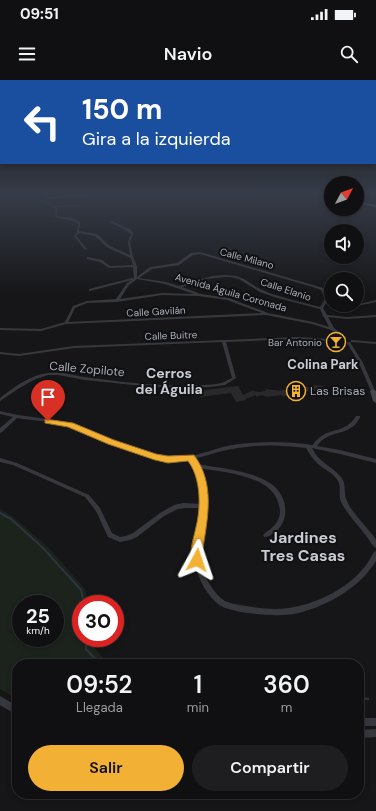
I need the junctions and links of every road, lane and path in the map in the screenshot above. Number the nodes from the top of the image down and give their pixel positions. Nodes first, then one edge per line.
1 (79, 227) edge
2 (122, 227) edge
3 (78, 232) junction
4 (86, 249) dead end
5 (132, 257) junction
6 (88, 258) dead end
7 (135, 266) junction
8 (135, 278) junction
9 (180, 287) junction
10 (90, 290) dead end
11 (324, 292) edge
12 (200, 295) junction
13 (118, 301) junction
14 (376, 301) edge
15 (364, 303) edge
16 (324, 305) edge
17 (321, 308) junction
18 (267, 314) junction
19 (324, 316) junction
20 (376, 316) edge
21 (66, 323) junction
22 (332, 329) junction
23 (0, 330) edge
24 (344, 340) junction
25 (224, 341) junction
26 (350, 342) junction
27 (376, 343) edge
28 (0, 353) edge
29 (373, 390) joint
30 (0, 400) edge
31 (376, 401) edge
32 (0, 412) edge
33 (358, 417) dead end
34 (15, 418) junction
35 (0, 431) edge
36 (311, 446) junction
37 (190, 458) junction
38 (0, 460) edge
39 (376, 461) edge
40 (197, 466) junction
41 (204, 506) junction
42 (266, 535) dead end
43 (376, 546) edge
44 (376, 554) edge
45 (0, 700) edge
46 (12, 708) edge
47 (375, 721) edge
48 (364, 722) edge
49 (376, 732) edge
50 (364, 733) edge

1 - 3 street
2 - 5 street
3 - 4 street
3 - 5 street
5 - 7 street
6 - 7 street
7 - 8 street
8 - 9 street, Avenida Águila Coronada
8 - 10 street
8 - 11 street, Calle Milano
8 - 13 street
9 - 12 street, Avenida Águila Coronada
9 - 17 street, Calle Elanio
12 - 13 street
12 - 18 street, Avenida Águila Coronada
13 - 21 street
14 - 15 street
16 - 17 street, Calle Elanio
17 - 19 street, Calle Elanio
18 - 21 street, Calle Gavilán
18 - 22 street, Avenida Águila Coronada
19 - 20 street
19 - 22 street, Calle Elanio
21 - 23 street, Calle Gavilán
22 - 24 street, Avenida Águila Coronada
24 - 25 street, Calle Buitre
24 - 26 street
25 - 28 street, Calle Buitre
25 - 30 street, Calle Zopilote
26 - 27 street
26 - 29 street
29 - 31 street
32 - 34 street
33 - 36 street
34 - 35 street
34 - 37 street
36 - 37 street
36 - 39 street
36 - 43 street
37 - 40 street
38 - 41 street
40 - 41 street
40 - 42 street
41 - 44 street
45 - 46 street
47 - 48 street
47 - 49 street
49 - 50 street

